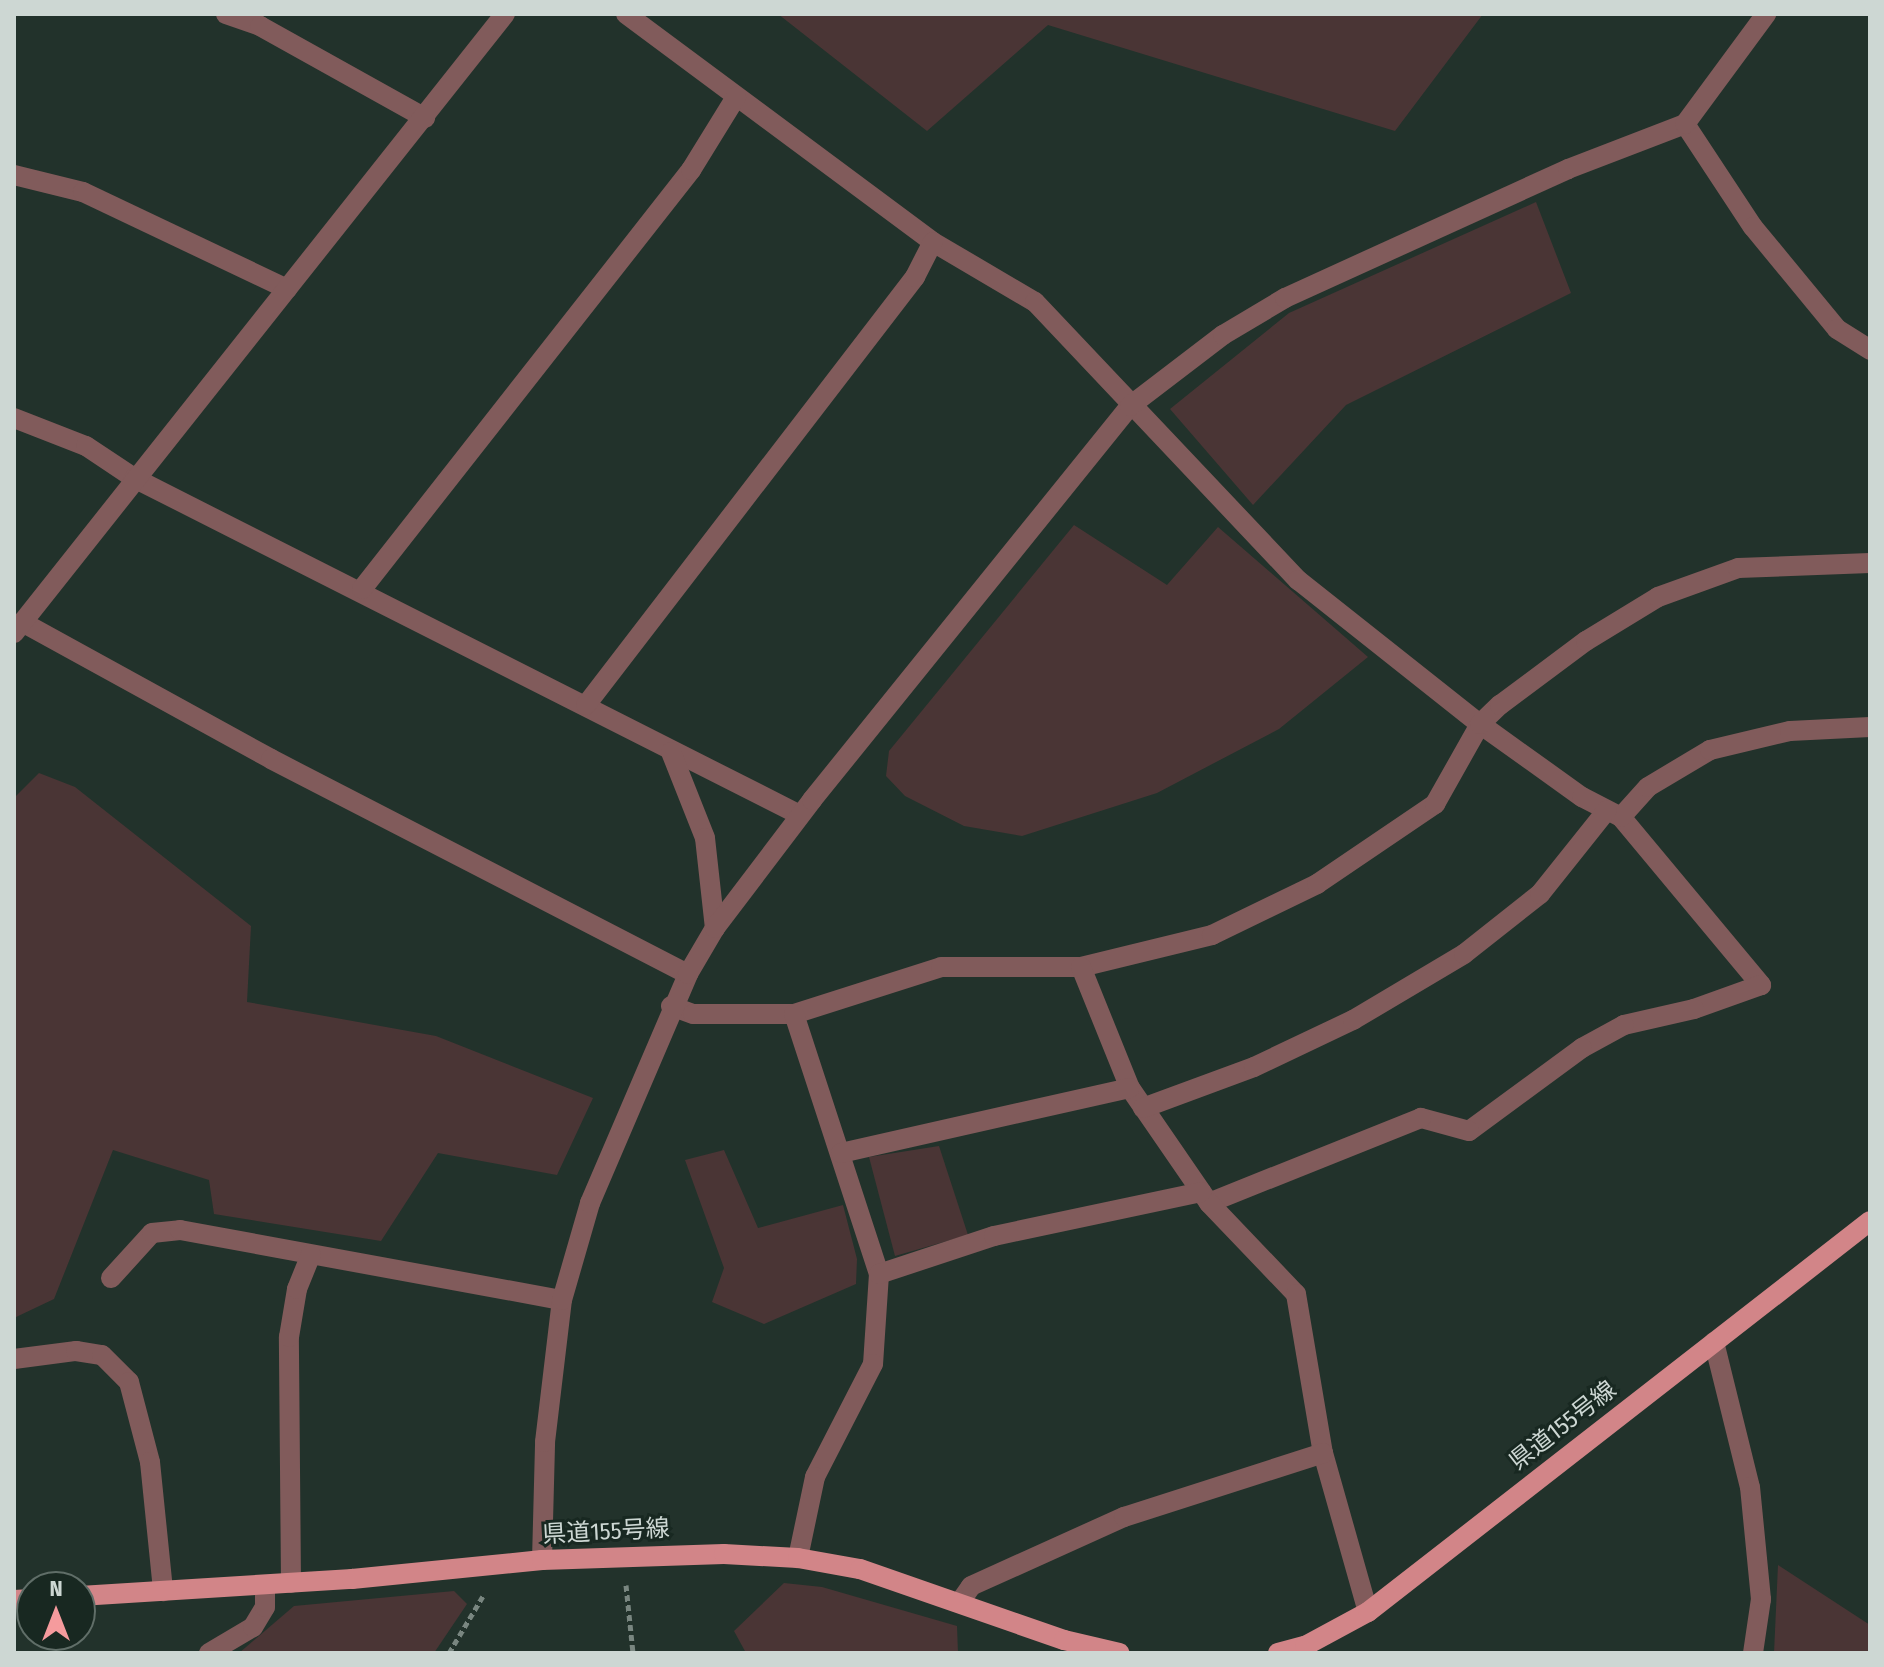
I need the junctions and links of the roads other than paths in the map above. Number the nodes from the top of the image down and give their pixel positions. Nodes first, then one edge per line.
1 (226, 14) edge
2 (505, 14) edge
3 (626, 14) edge
4 (1766, 14) edge
5 (736, 97) junction
6 (425, 118) junction
7 (1685, 124) junction
8 (14, 175) edge
9 (933, 242) junction
10 (287, 289) junction
11 (1870, 350) edge
12 (1130, 406) junction
13 (14, 418) edge
14 (134, 478) junction
15 (1870, 563) edge
16 (362, 589) junction
17 (18, 628) edge
18 (586, 705) junction
19 (1480, 724) junction
20 (1870, 727) edge
21 (671, 752) junction
22 (1614, 814) junction
23 (800, 815) junction
24 (715, 928) junction
25 (1081, 967) junction
26 (688, 974) junction
27 (671, 1006) junction
28 (794, 1014) junction
29 (1130, 1088) junction
30 (1143, 1108) junction
31 (841, 1153) junction
32 (1205, 1197) junction
33 (1870, 1221) edge
34 (311, 1255) junction
35 (879, 1274) junction
36 (111, 1278) dead end
37 (562, 1300) junction
38 (1714, 1342) junction
39 (14, 1359) edge
40 (1323, 1453) junction
41 (798, 1558) junction
42 (542, 1560) junction
43 (291, 1583) junction
44 (265, 1585) junction
45 (163, 1591) junction
46 (96, 1595) edge
47 (960, 1602) junction
48 (1368, 1612) junction
49 (209, 1653) edge
50 (1120, 1653) edge
51 (1278, 1653) edge
52 (1753, 1653) edge

1 - 6 street
2 - 6 street
3 - 5 street
4 - 7 street
5 - 9 street
5 - 16 street
6 - 10 street
7 - 11 street
7 - 12 street
8 - 10 street
9 - 12 street
9 - 18 street
10 - 14 street
12 - 19 street
12 - 23 street
13 - 14 street
14 - 16 street
14 - 17 street
15 - 19 street
16 - 18 street
17 - 26 street
18 - 21 street
19 - 22 street
19 - 25 street
20 - 22 street
21 - 23 street
21 - 24 street
22 - 30 street
22 - 32 street
23 - 24 street
24 - 26 street
25 - 28 street
25 - 29 street
26 - 27 street
27 - 28 street
27 - 37 street
28 - 31 street
29 - 30 street
29 - 31 street
30 - 32 street
31 - 35 street
32 - 35 street
32 - 40 street
33 - 38 main road, 県道155号線
34 - 36 street
34 - 37 street
34 - 43 street
35 - 41 street
37 - 42 street
38 - 48 main road, 県道155号線
38 - 52 street
39 - 45 street
40 - 47 street
40 - 48 street
41 - 42 main road, 県道155号線
41 - 47 main road, 県道155号線
42 - 43 main road, 県道155号線
43 - 44 main road, 県道155号線
44 - 45 main road, 県道155号線
44 - 49 street
45 - 46 main road, 県道155号線
47 - 50 main road, 県道155号線
48 - 51 main road, 県道155号線

